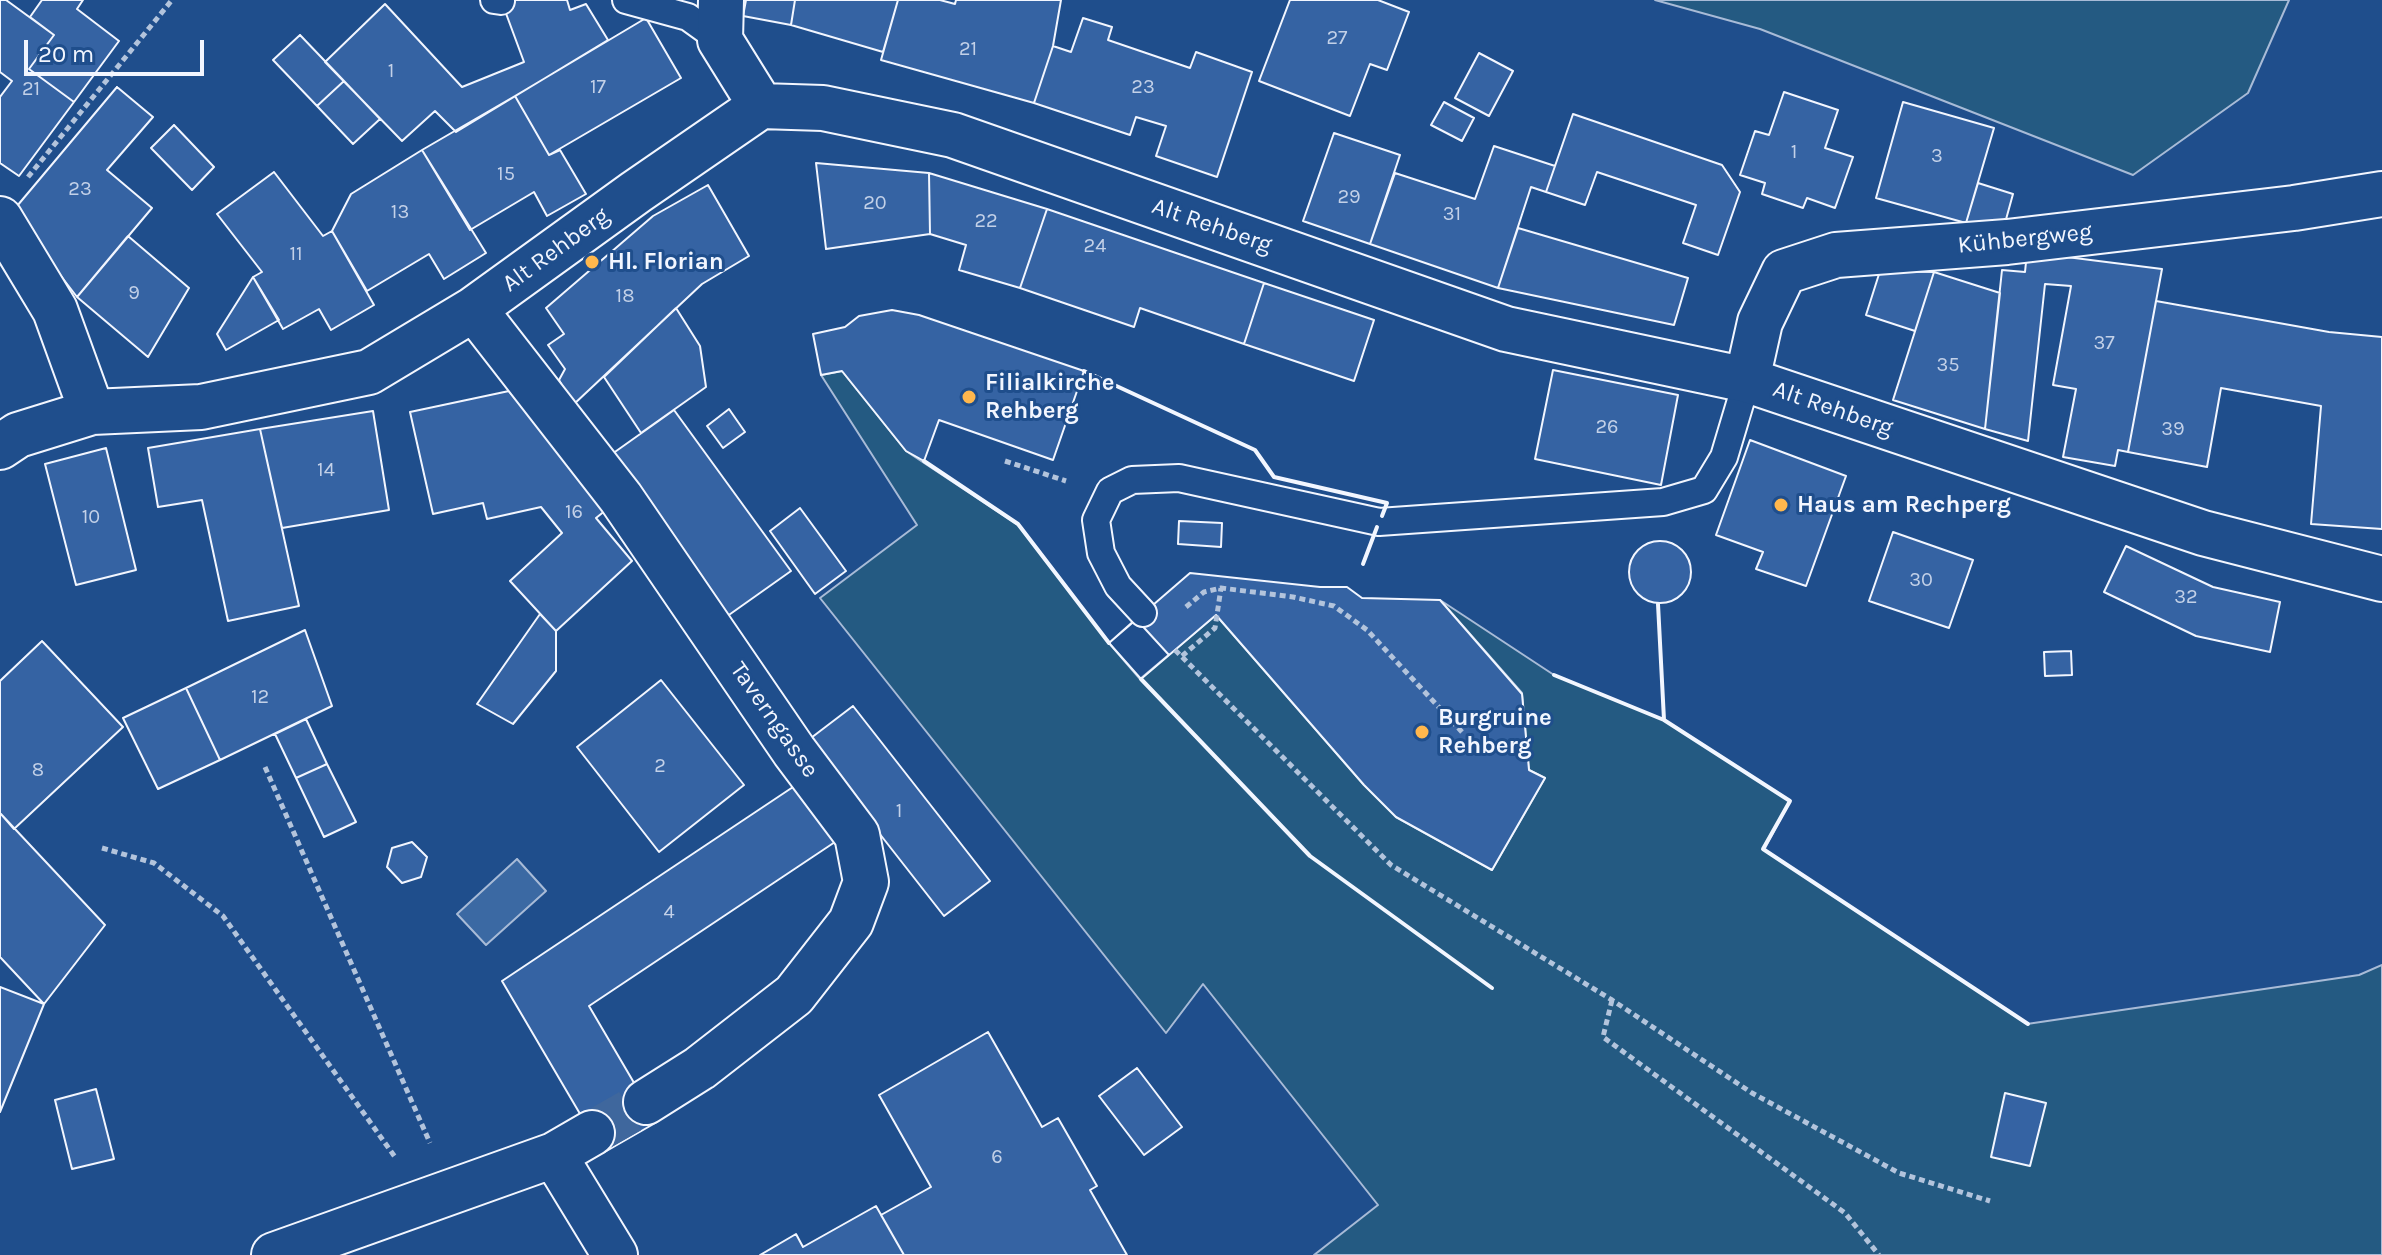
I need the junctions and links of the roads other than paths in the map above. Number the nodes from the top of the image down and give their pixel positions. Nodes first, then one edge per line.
1 (494, 0) edge
2 (626, 0) edge
3 (501, 1) edge
4 (721, 20) edge
5 (761, 106) junction
6 (2382, 194) edge
7 (10, 203) edge
8 (474, 309) junction
9 (1747, 380) junction
10 (92, 412) junction
11 (0, 447) edge
12 (2382, 579) edge
13 (1143, 613) dead end
14 (646, 1102) tunnel mouth
15 (592, 1133) tunnel mouth
16 (554, 1155) junction
17 (274, 1255) edge
18 (615, 1255) edge

1 - 3 lane
2 - 4 lane
4 - 5 street
5 - 8 street, Alt Rehberg
5 - 9 street, Alt Rehberg
6 - 9 street, Kühbergweg
7 - 10 street
8 - 10 street, Alt Rehberg
8 - 14 street, Taverngasse
9 - 12 street, Alt Rehberg
9 - 13 lane
10 - 11 street, Alt Rehberg
15 - 16 street
16 - 17 street
16 - 18 street

